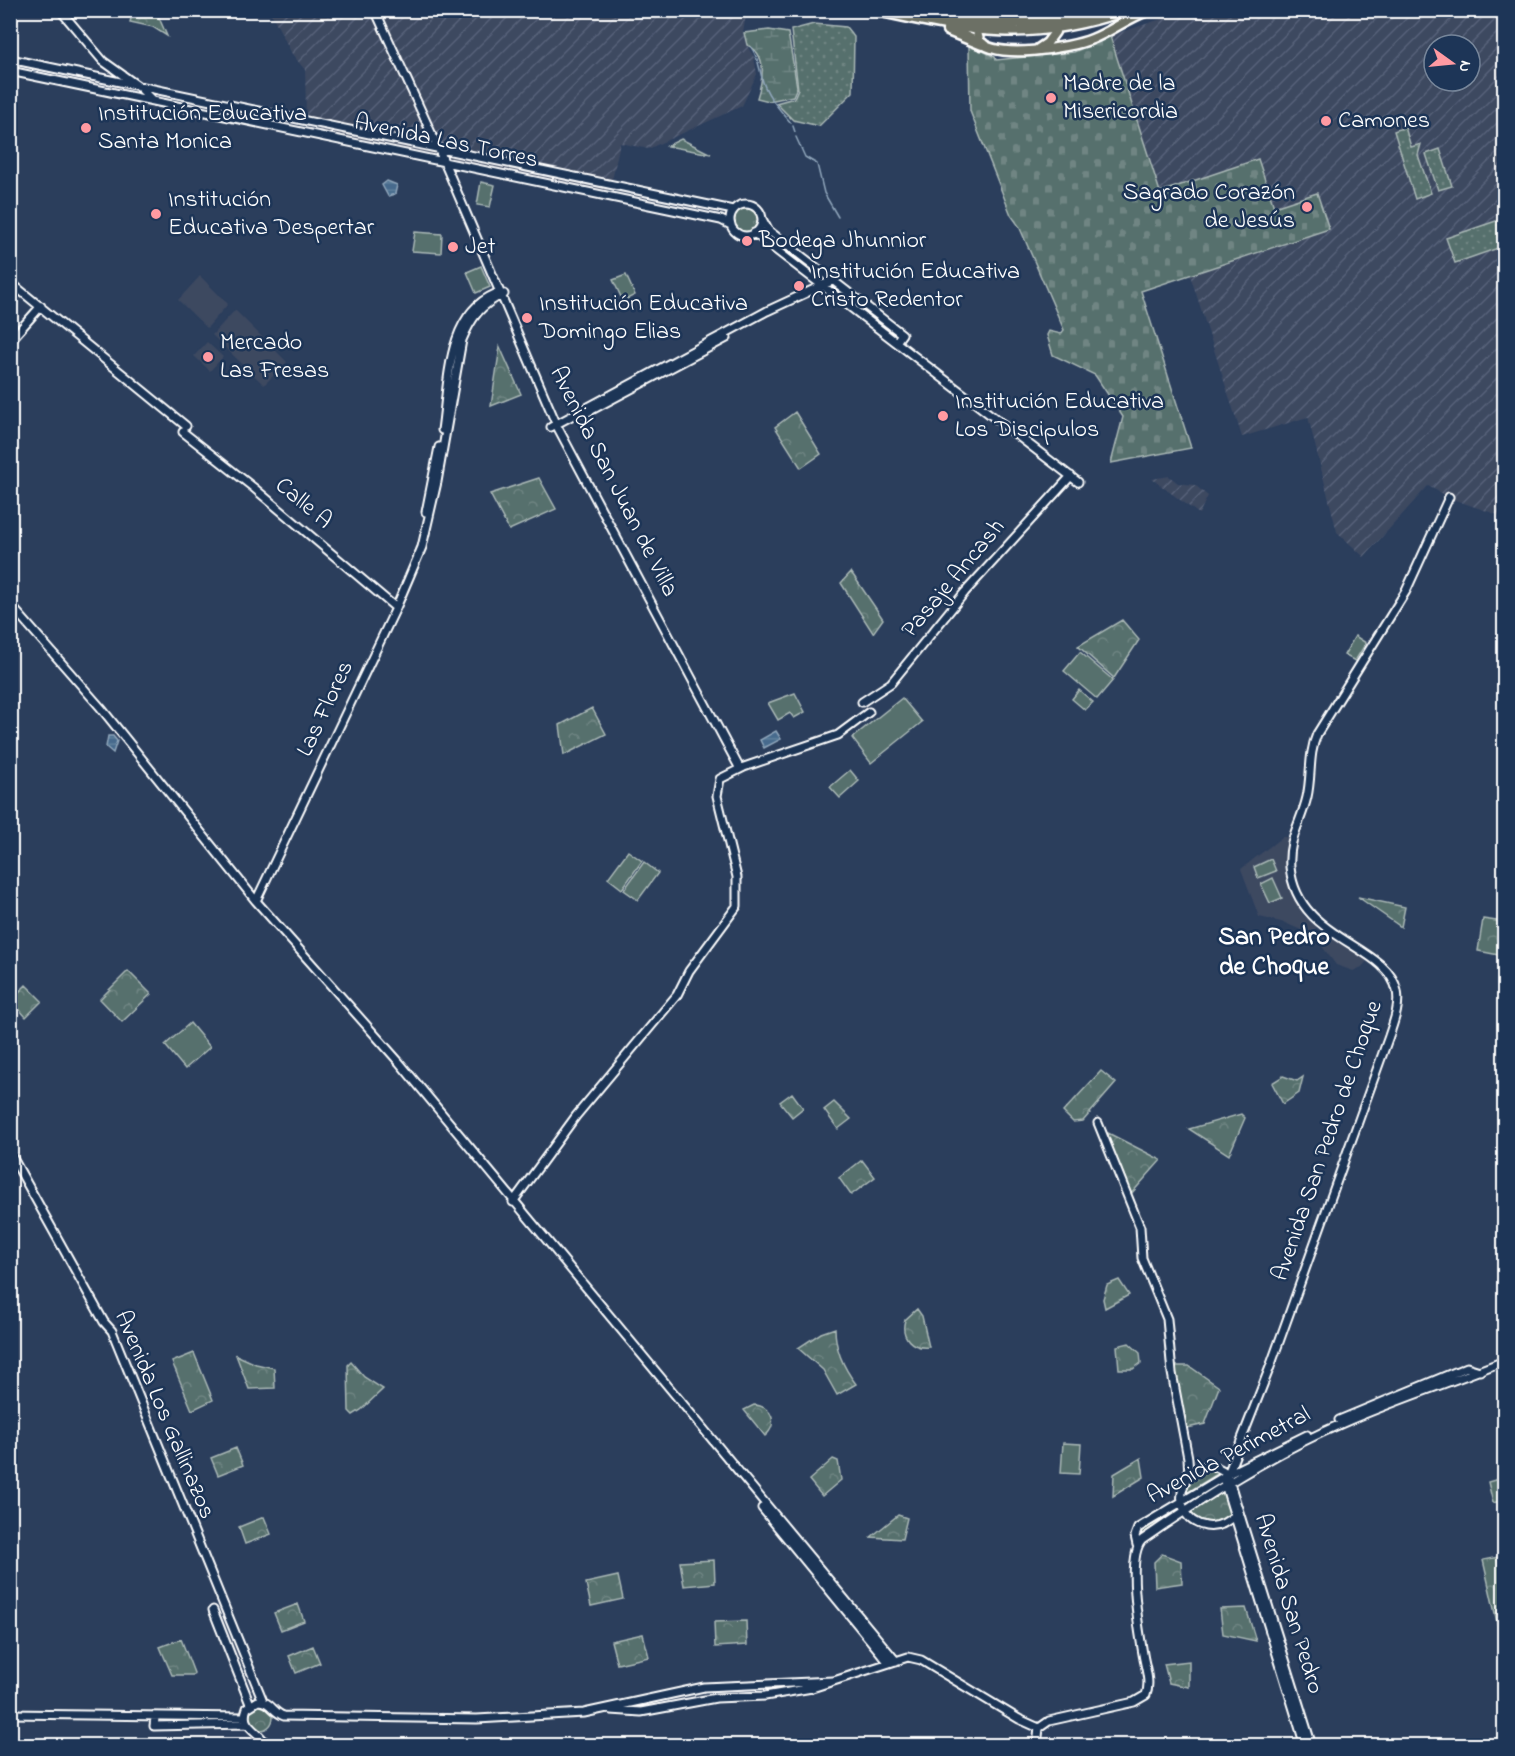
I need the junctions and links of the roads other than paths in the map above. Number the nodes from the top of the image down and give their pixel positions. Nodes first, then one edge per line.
1 (60, 10) edge
2 (377, 10) edge
3 (877, 10) edge
4 (910, 10) edge
5 (941, 10) edge
6 (1125, 10) edge
7 (1150, 10) edge
8 (1001, 11) edge
9 (1079, 11) edge
10 (1099, 11) edge
11 (1043, 13) junction
12 (923, 20) junction
13 (1055, 24) junction
14 (978, 26) junction
15 (982, 44) junction
16 (1038, 50) junction
17 (10, 59) edge
18 (10, 71) edge
19 (138, 86) junction
20 (152, 100) junction
21 (441, 150) junction
22 (446, 162) junction
23 (733, 210) junction
24 (762, 219) junction
25 (731, 225) junction
26 (754, 233) junction
27 (834, 280) junction
28 (10, 282) edge
29 (824, 284) junction
30 (502, 293) junction
31 (40, 306) junction
32 (10, 341) edge
33 (896, 342) junction
34 (559, 425) junction
35 (1071, 476) junction
36 (1078, 482) dead end
37 (1449, 497) dead end
38 (10, 604) edge
39 (396, 608) junction
40 (862, 702) dead end
41 (869, 712) dead end
42 (742, 768) junction
43 (256, 901) junction
44 (1098, 1123) dead end
45 (10, 1153) edge
46 (513, 1202) junction
47 (1504, 1361) edge
48 (1480, 1371) junction
49 (1236, 1453) junction
50 (1188, 1458) junction
51 (1247, 1464) junction
52 (1202, 1467) junction
53 (1189, 1476) junction
54 (1226, 1480) junction
55 (1182, 1501) junction
56 (762, 1508) dead end
57 (1186, 1512) junction
58 (1236, 1513) junction
59 (1137, 1545) junction
60 (213, 1610) dead end
61 (892, 1662) junction
62 (833, 1681) junction
63 (263, 1701) junction
64 (250, 1704) junction
65 (604, 1709) junction
66 (10, 1714) edge
67 (245, 1720) junction
68 (1039, 1728) junction
69 (267, 1746) edge
70 (1037, 1746) edge
71 (1305, 1746) edge
72 (1312, 1746) edge

1 - 19 street
2 - 21 street, Avenida San Juan de Villa
3 - 12 highway
4 - 14 highway
5 - 8 highway
6 - 13 highway
7 - 16 main road
8 - 11 main road
8 - 14 main road
9 - 10 highway
9 - 11 highway
10 - 13 highway
11 - 13 main road
12 - 14 highway
12 - 15 highway
13 - 14 highway
13 - 16 main road
14 - 15 main road
15 - 16 main road
17 - 19 street, Avenida Las Torres
18 - 20 street, Avenida Las Torres
19 - 20 street
19 - 21 street, Avenida Las Torres
20 - 22 street, Avenida Las Torres
21 - 22 street, Avenida San Juan de Villa
21 - 23 street, Avenida Las Torres
22 - 25 street, Avenida Las Torres
22 - 30 street, Avenida San Juan de Villa
23 - 24 street
23 - 25 street
24 - 26 street
24 - 27 street
25 - 26 street
26 - 29 street
27 - 29 street
27 - 33 street
28 - 31 street, Calle A
29 - 33 street
29 - 34 street
30 - 34 street, Avenida San Juan de Villa
30 - 39 street, Las Flores
31 - 32 street
31 - 39 street, Calle A
33 - 35 street
34 - 42 street, Avenida San Juan de Villa
35 - 36 street
35 - 40 street, Pasaje Ancash
37 - 49 street, Avenida San Pedro de Choque
38 - 43 street
39 - 43 street, Las Flores
41 - 42 street
42 - 46 street
43 - 46 street
44 - 50 street
45 - 63 street, Avenida Los Gallinazos
46 - 61 street
47 - 48 street, Avenida Perimetral
48 - 51 street, Avenida Perimetral
48 - 54 street, Avenida Perimetral
49 - 51 street
49 - 54 street, Avenida San Pedro de Choque
50 - 52 street
50 - 53 street
51 - 54 street, Avenida Perimetral
52 - 53 street
52 - 54 street
53 - 55 street
54 - 55 street, Avenida Perimetral
54 - 57 street, Avenida Perimetral
54 - 58 street, Avenida San Pedro
55 - 57 street
55 - 59 street, Avenida Perimetral
56 - 61 street
57 - 58 street
57 - 59 street, Avenida Perimetral
58 - 71 street, Avenida San Pedro
58 - 72 street, Avenida San Pedro
59 - 68 street
60 - 64 street
61 - 62 street
61 - 68 street
62 - 65 street
62 - 65 street
63 - 64 street
63 - 65 street
64 - 67 street
66 - 67 street
67 - 69 street
68 - 70 street

